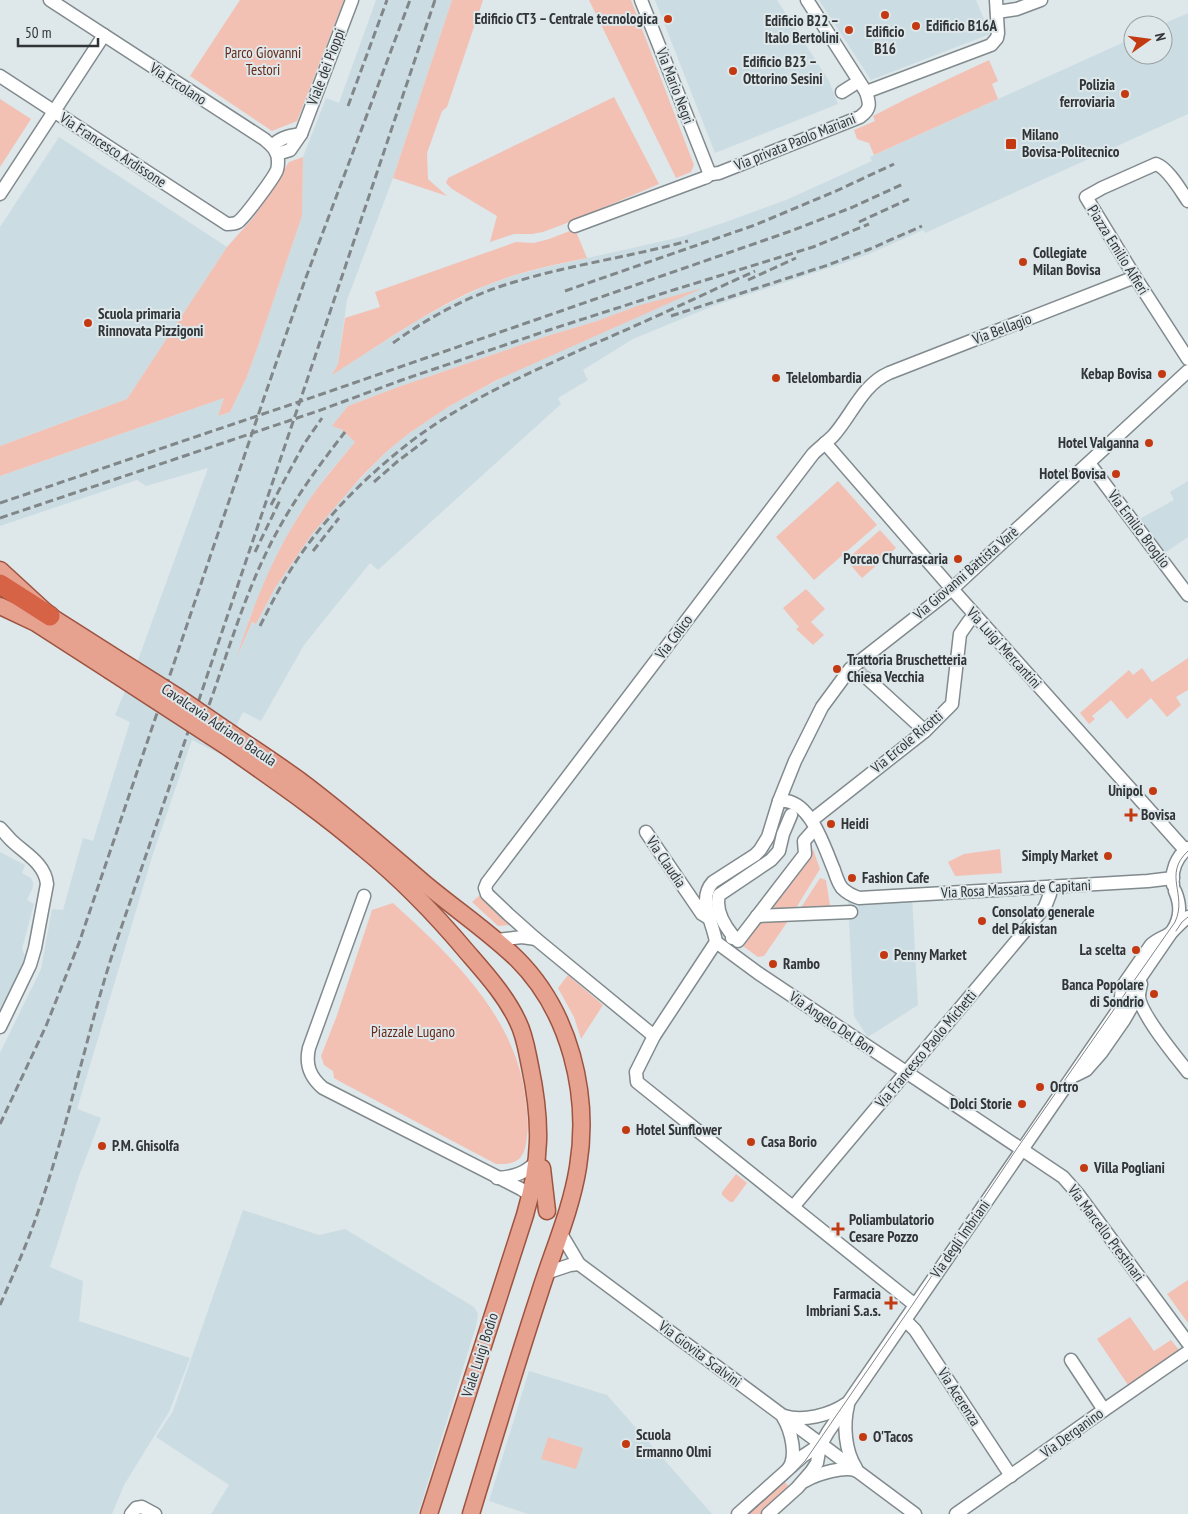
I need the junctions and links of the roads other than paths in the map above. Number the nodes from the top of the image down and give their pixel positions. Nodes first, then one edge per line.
1 (50, 0) edge
2 (352, 0) edge
3 (642, 0) edge
4 (807, 0) edge
5 (1041, 0) edge
6 (996, 6) edge
7 (104, 36) junction
8 (0, 76) edge
9 (866, 92) junction
10 (54, 112) junction
11 (275, 150) junction
12 (709, 172) junction
13 (0, 194) edge
14 (1188, 201) edge
15 (575, 226) dead end
16 (1135, 278) junction
17 (1188, 359) edge
18 (1188, 371) edge
19 (870, 385) joint
20 (825, 443) junction
21 (1089, 463) junction
22 (0, 570) edge
23 (0, 584) edge
24 (952, 589) junction
25 (1188, 595) edge
26 (0, 598) edge
27 (0, 606) edge
28 (976, 616) junction
29 (43, 620) junction
30 (860, 672) junction
31 (925, 732) junction
32 (779, 800) junction
33 (791, 815) junction
34 (812, 826) junction
35 (0, 828) edge
36 (646, 832) dead end
37 (5, 837) edge
38 (1186, 849) edge
39 (1172, 878) junction
40 (708, 887) junction
41 (1050, 887) junction
42 (1175, 891) junction
43 (687, 893) junction
44 (425, 895) junction
45 (364, 896) dead end
46 (1188, 908) edge
47 (852, 912) dead end
48 (508, 914) junction
49 (757, 916) junction
50 (1188, 918) edge
51 (710, 919) junction
52 (1173, 930) junction
53 (516, 937) junction
54 (536, 939) junction
55 (497, 940) junction
56 (716, 942) junction
57 (1143, 974) junction
58 (1139, 994) junction
59 (1119, 1009) junction
60 (0, 1027) edge
61 (654, 1036) junction
62 (1188, 1072) edge
63 (906, 1073) junction
64 (1069, 1082) junction
65 (539, 1134) junction
66 (1022, 1150) junction
67 (537, 1161) junction
68 (497, 1178) junction
69 (531, 1195) junction
70 (792, 1207) junction
71 (547, 1211) junction
72 (560, 1232) junction
73 (579, 1264) junction
74 (546, 1274) junction
75 (915, 1305) junction
76 (905, 1320) junction
77 (1188, 1343) edge
78 (1188, 1352) edge
79 (1071, 1360) dead end
80 (852, 1396) junction
81 (1104, 1410) junction
82 (781, 1415) junction
83 (821, 1444) junction
84 (788, 1470) junction
85 (860, 1472) junction
86 (1010, 1476) junction
87 (800, 1485) junction
88 (131, 1514) edge
89 (155, 1514) edge
90 (429, 1514) edge
91 (471, 1514) edge
92 (738, 1514) edge
93 (768, 1514) edge
94 (915, 1514) edge
95 (956, 1514) edge

1 - 7 street, Via Ercolano
2 - 11 street, Viale dei Pioppi
3 - 12 street, Via Mario Negri
4 - 9 street
5 - 6 street
6 - 9 street
7 - 10 street
7 - 11 street, Via Ercolano
8 - 10 street, Via Francesco Ardissone
9 - 12 street, Via privata Paolo Mariani
10 - 11 street, Via Francesco Ardissone
10 - 13 street
12 - 15 street, Via privata Paolo Mariani
14 - 16 street, Piazza Emilio Alfieri
16 - 17 street, Piazza Emilio Alfieri
16 - 19 street, Via Bellagio
18 - 21 street, Via Giovanni Battista Varè
19 - 20 street, Via Colico
20 - 24 street, Via Luigi Mercantini
20 - 48 street, Via Colico
21 - 24 street, Via Giovanni Battista Varè
21 - 25 street, Via Emilio Broglio
22 - 29 main road, Cavalcavia Adriano Bacula
23 - 29 highway
24 - 28 street, Via Luigi Mercantini
24 - 30 street, Via Giovanni Battista Varè
26 - 29 highway, Cavalcavia Adriano Bacula
27 - 29 main road, Cavalcavia Adriano Bacula
28 - 31 street, Via Ercole Ricotti
28 - 38 street, Via Luigi Mercantini
29 - 44 main road, Cavalcavia Adriano Bacula, bridge
30 - 31 street
30 - 32 street, Via Giovanni Battista Varè
31 - 34 street, Via Ercole Ricotti
32 - 33 street
32 - 34 street
32 - 40 street, Via Giovanni Battista Varè
33 - 34 street
33 - 49 street
34 - 41 street, Via Rosa Massara de Capitani
34 - 49 street
35 - 37 street
36 - 43 street, Via Claudia
37 - 60 street
38 - 39 street
39 - 41 street, Via Rosa Massara de Capitani
39 - 42 street, Via degli Imbriani
40 - 43 street
40 - 51 street
41 - 63 street, Via Francesco Paolo Michetti
42 - 46 street
42 - 52 street, Via degli Imbriani
43 - 51 street, Via Claudia
44 - 55 main road
44 - 65 main road
45 - 68 street
47 - 49 street
48 - 53 street
48 - 54 street
50 - 52 street, Via degli Imbriani
51 - 56 street
52 - 57 street, Via degli Imbriani
52 - 59 street, Via degli Imbriani
53 - 54 street
53 - 55 street
54 - 61 street
55 - 72 main road
56 - 61 street
56 - 63 street, Via Angelo Del Bon
57 - 58 street, Via degli Imbriani
57 - 59 street, Via degli Imbriani
58 - 62 street
58 - 64 street, Via degli Imbriani
59 - 64 street, Via degli Imbriani
61 - 70 street
63 - 66 street, Via Marcello Prestinari
63 - 70 street, Via Francesco Paolo Michetti
64 - 66 street, Via degli Imbriani
65 - 67 main road
65 - 71 main road
66 - 75 street, Via degli Imbriani
66 - 77 street, Via Marcello Prestinari
67 - 68 street
67 - 69 main road
68 - 69 street
69 - 71 main road
69 - 90 main road, Viale Luigi Bodio
70 - 75 street
71 - 72 main road
72 - 73 street, Via Giovita Scalvini
72 - 74 main road
73 - 74 street
73 - 82 street, Via Giovita Scalvini
74 - 91 main road
75 - 76 street, Via degli Imbriani
76 - 80 street, Via degli Imbriani
76 - 86 street, Via Acerenza
78 - 81 street, Via Derganino
79 - 81 street
80 - 82 street, Via degli Imbriani
80 - 83 street, Via degli Imbriani
80 - 85 street, Via degli Imbriani
81 - 86 street, Via Derganino
82 - 83 street, Via Giovita Scalvini
82 - 84 street
83 - 84 street, Via degli Imbriani
83 - 85 street, Via Giovita Scalvini
83 - 87 street, Via degli Imbriani
84 - 92 street, Via degli Imbriani
85 - 87 street, Via degli Imbriani
85 - 94 street, Via Giovita Scalvini
86 - 95 street, Via Derganino
87 - 93 street, Via degli Imbriani
88 - 89 street

